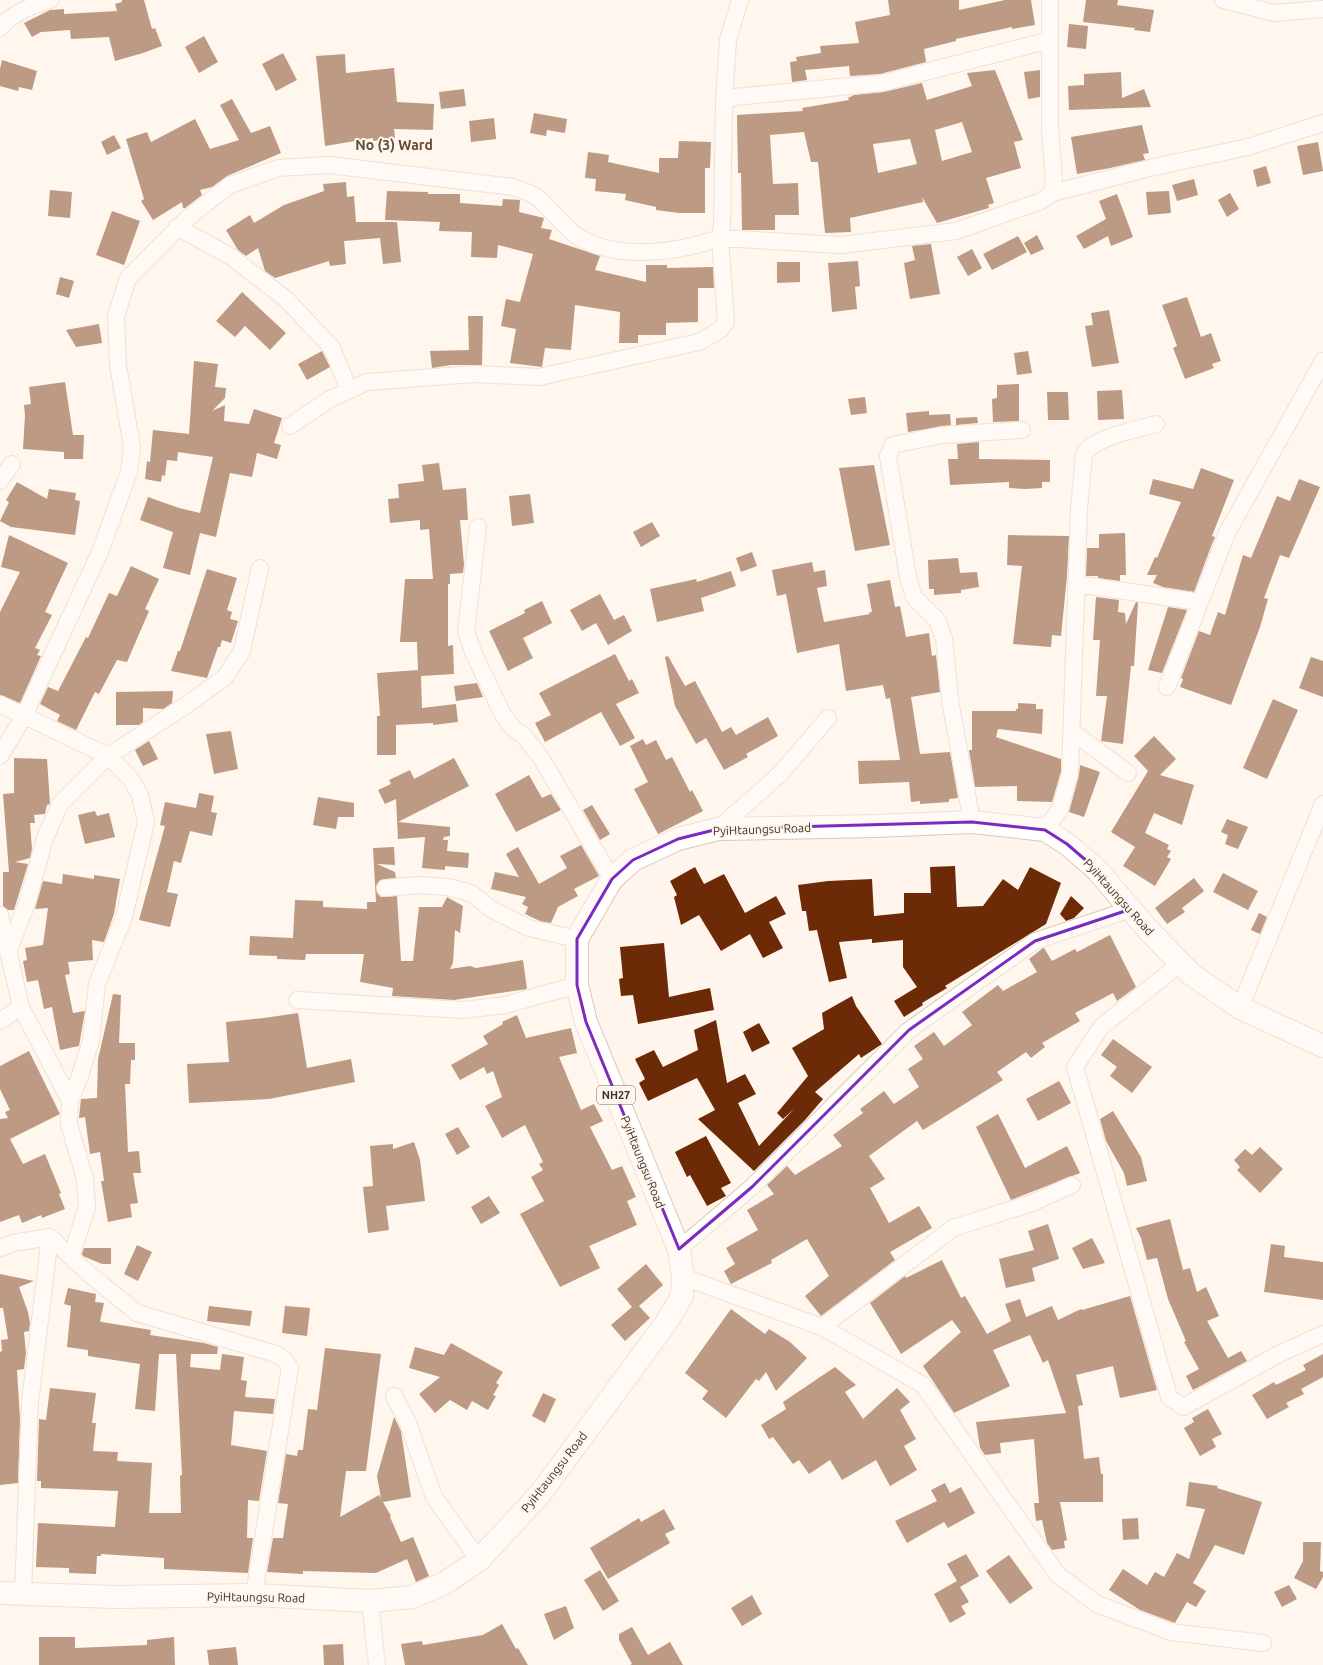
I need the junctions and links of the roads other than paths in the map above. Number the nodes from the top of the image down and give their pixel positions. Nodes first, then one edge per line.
1 (50, 0) edge
2 (740, 0) edge
3 (1050, 0) edge
4 (1223, 0) edge
5 (1323, 9) edge
6 (0, 28) edge
7 (1050, 40) junction
8 (724, 104) junction
9 (1323, 123) edge
10 (1052, 192) junction
11 (177, 227) junction
12 (720, 238) junction
13 (1323, 361) edge
14 (349, 390) junction
15 (1156, 424) dead end
16 (290, 426) dead end
17 (1022, 430) dead end
18 (12, 464) dead end
19 (0, 481) edge
20 (478, 527) dead end
21 (260, 568) dead end
22 (1076, 584) junction
23 (1200, 602) junction
24 (1168, 687) dead end
25 (0, 704) edge
26 (24, 716) junction
27 (828, 718) dead end
28 (1071, 731) junction
29 (0, 756) edge
30 (108, 756) junction
31 (1128, 773) dead end
32 (1323, 804) edge
33 (972, 822) junction
34 (718, 828) junction
35 (1045, 830) junction
36 (612, 879) junction
37 (385, 888) dead end
38 (1131, 909) junction
39 (0, 915) edge
40 (577, 939) junction
41 (8, 952) junction
42 (1181, 963) junction
43 (577, 985) junction
44 (297, 1000) dead end
45 (21, 1007) junction
46 (1240, 1008) junction
47 (0, 1021) edge
48 (1323, 1046) edge
49 (70, 1101) junction
50 (1072, 1185) dead end
51 (50, 1237) junction
52 (0, 1248) edge
53 (679, 1249) junction
54 (72, 1257) junction
55 (683, 1277) junction
56 (822, 1327) junction
57 (1323, 1334) edge
58 (394, 1396) dead end
59 (479, 1560) junction
60 (0, 1593) edge
61 (23, 1594) junction
62 (254, 1595) junction
63 (370, 1601) junction
64 (1263, 1643) dead end
65 (377, 1665) edge

1 - 6 street
2 - 8 street
3 - 7 street
4 - 5 street
7 - 8 street
7 - 10 street
8 - 12 street
9 - 10 street
10 - 12 street
11 - 12 street
11 - 14 street
11 - 26 street
12 - 14 street
13 - 23 street
14 - 16 street
15 - 22 street
17 - 33 street
18 - 19 street
20 - 36 street
21 - 30 street
22 - 23 street
22 - 28 street
23 - 24 street
25 - 26 street
26 - 29 street
26 - 30 street
27 - 34 street
28 - 31 street
28 - 35 street
30 - 41 street
30 - 49 street
32 - 46 street
33 - 34 highway, PyiHtaungsu Road
33 - 35 highway, PyiHtaungsu Road
34 - 36 highway, PyiHtaungsu Road
35 - 38 highway, PyiHtaungsu Road
36 - 40 highway, PyiHtaungsu Road
37 - 40 street
38 - 42 highway, PyiHtaungsu Road
38 - 53 street
39 - 41 street
40 - 43 highway, PyiHtaungsu Road / NH27
41 - 45 street
42 - 46 highway, PyiHtaungsu Road
42 - 57 street
43 - 44 street
43 - 53 highway, PyiHtaungsu Road / NH27
45 - 47 street
45 - 49 street
46 - 48 highway, PyiHtaungsu Road
49 - 54 street
50 - 56 street
51 - 52 street
51 - 54 street
51 - 61 street
53 - 55 highway, PyiHtaungsu Road / NH27
54 - 62 street
55 - 56 street
55 - 59 highway, PyiHtaungsu Road / NH27
56 - 64 street
58 - 59 street
59 - 63 highway, PyiHtaungsu Road / NH27
60 - 61 highway, PyiHtaungsu Road / NH27
61 - 62 highway, PyiHtaungsu Road / NH27
62 - 63 highway, PyiHtaungsu Road / NH27
63 - 65 street

